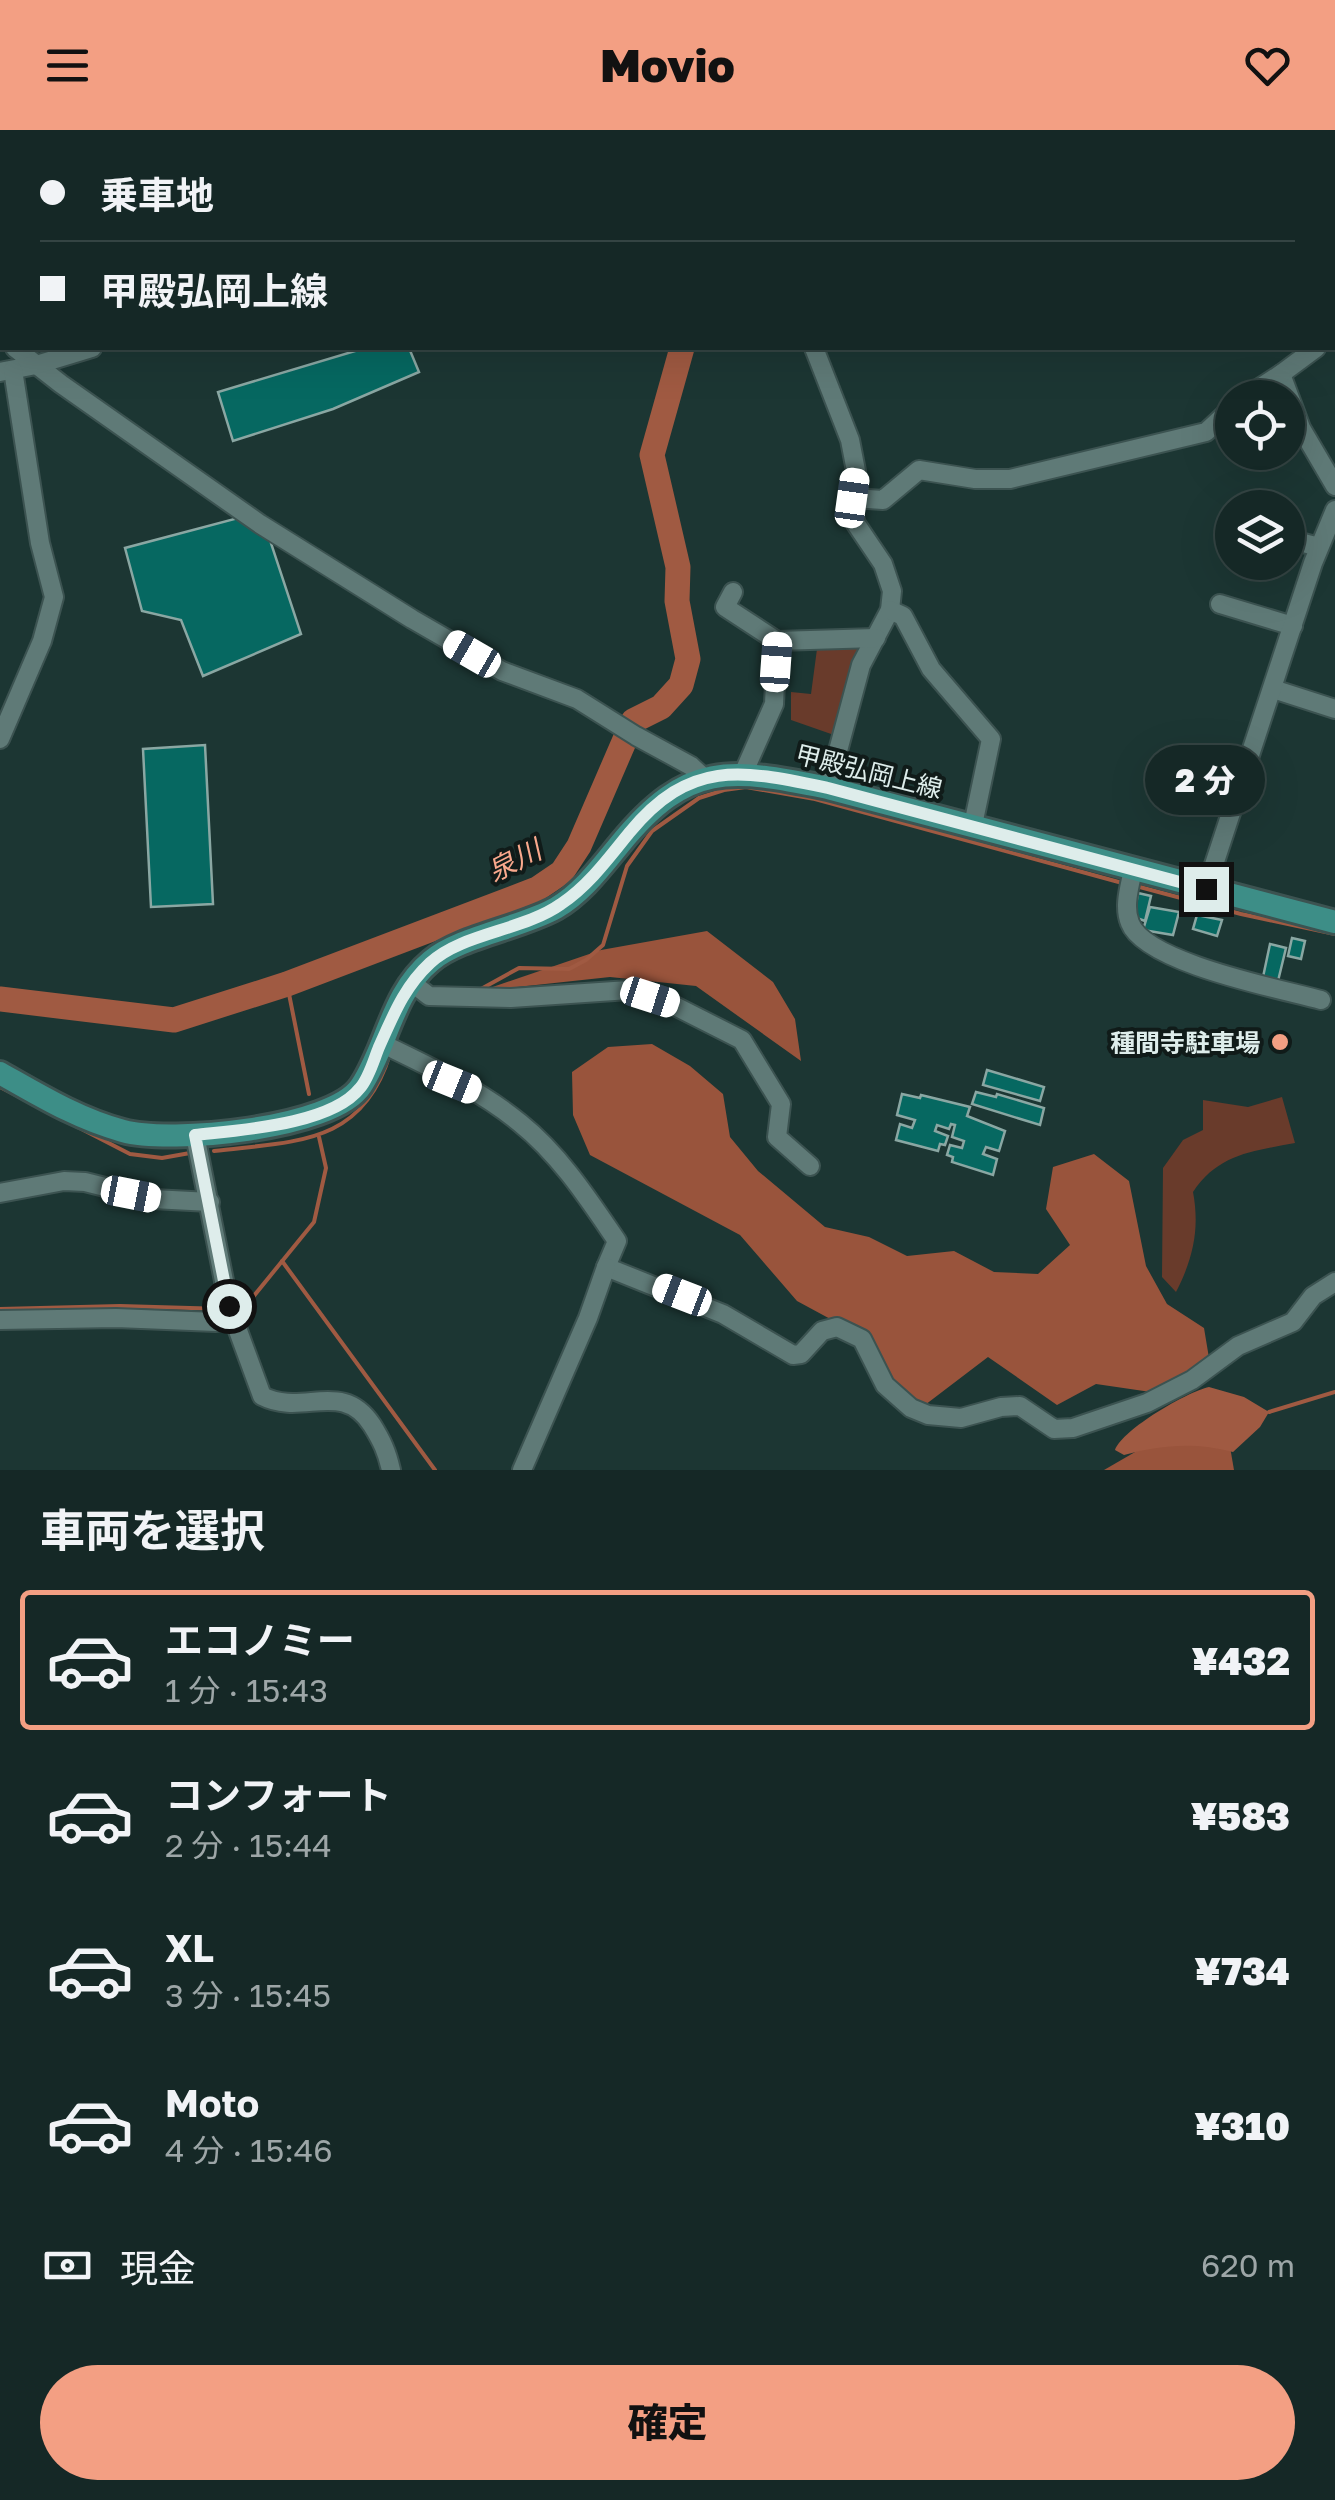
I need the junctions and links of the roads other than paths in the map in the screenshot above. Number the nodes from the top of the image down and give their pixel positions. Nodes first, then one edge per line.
1 (17, 350) edge
2 (85, 350) edge
3 (815, 350) edge
4 (1313, 350) edge
5 (36, 365) junction
6 (6, 371) edge
7 (1281, 374) junction
8 (1272, 380) edge
9 (1215, 424) edge
10 (1335, 486) edge
11 (852, 498) junction
12 (1333, 517) edge
13 (1305, 543) edge
14 (1319, 548) junction
15 (732, 592) dead end
16 (1220, 604) dead end
17 (890, 610) junction
18 (1293, 626) junction
19 (876, 638) junction
20 (777, 642) junction
21 (1273, 690) junction
22 (1335, 709) edge
23 (0, 739) edge
24 (743, 774) junction
25 (703, 777) junction
26 (828, 788) junction
27 (973, 825) junction
28 (1132, 877) junction
29 (1206, 889) junction
30 (1335, 922) edge
31 (420, 989) junction
32 (1321, 1000) dead end
33 (390, 1047) junction
34 (0, 1073) edge
35 (195, 1135) junction
36 (810, 1166) dead end
37 (0, 1194) edge
38 (210, 1202) junction
39 (606, 1267) junction
40 (1335, 1282) edge
41 (232, 1313) junction
42 (0, 1320) edge
43 (391, 1470) edge
44 (522, 1470) edge

1 - 5 street
2 - 5 street
3 - 11 street
4 - 7 street
5 - 6 street
5 - 25 street
6 - 23 street
7 - 8 street
7 - 10 street
9 - 11 street
11 - 17 street
12 - 14 street
13 - 14 street
14 - 18 street
15 - 20 street
16 - 18 street
17 - 19 street
17 - 27 street
18 - 21 street
19 - 20 street
19 - 26 street
20 - 24 street
21 - 22 street
21 - 29 street
24 - 25 main road, 甲殿弘岡上線
24 - 26 main road, 甲殿弘岡上線
25 - 31 main road, 甲殿弘岡上線
26 - 27 main road, 甲殿弘岡上線
27 - 28 main road, 甲殿弘岡上線
28 - 29 main road, 甲殿弘岡上線
28 - 32 street
29 - 30 main road, 甲殿弘岡上線
31 - 33 main road, 甲殿弘岡上線
31 - 36 street
33 - 35 main road, 甲殿弘岡上線
33 - 39 street
34 - 35 main road, 甲殿弘岡上線
35 - 38 street
37 - 38 street
38 - 41 street
39 - 40 street
39 - 44 street
41 - 42 street
41 - 43 street

